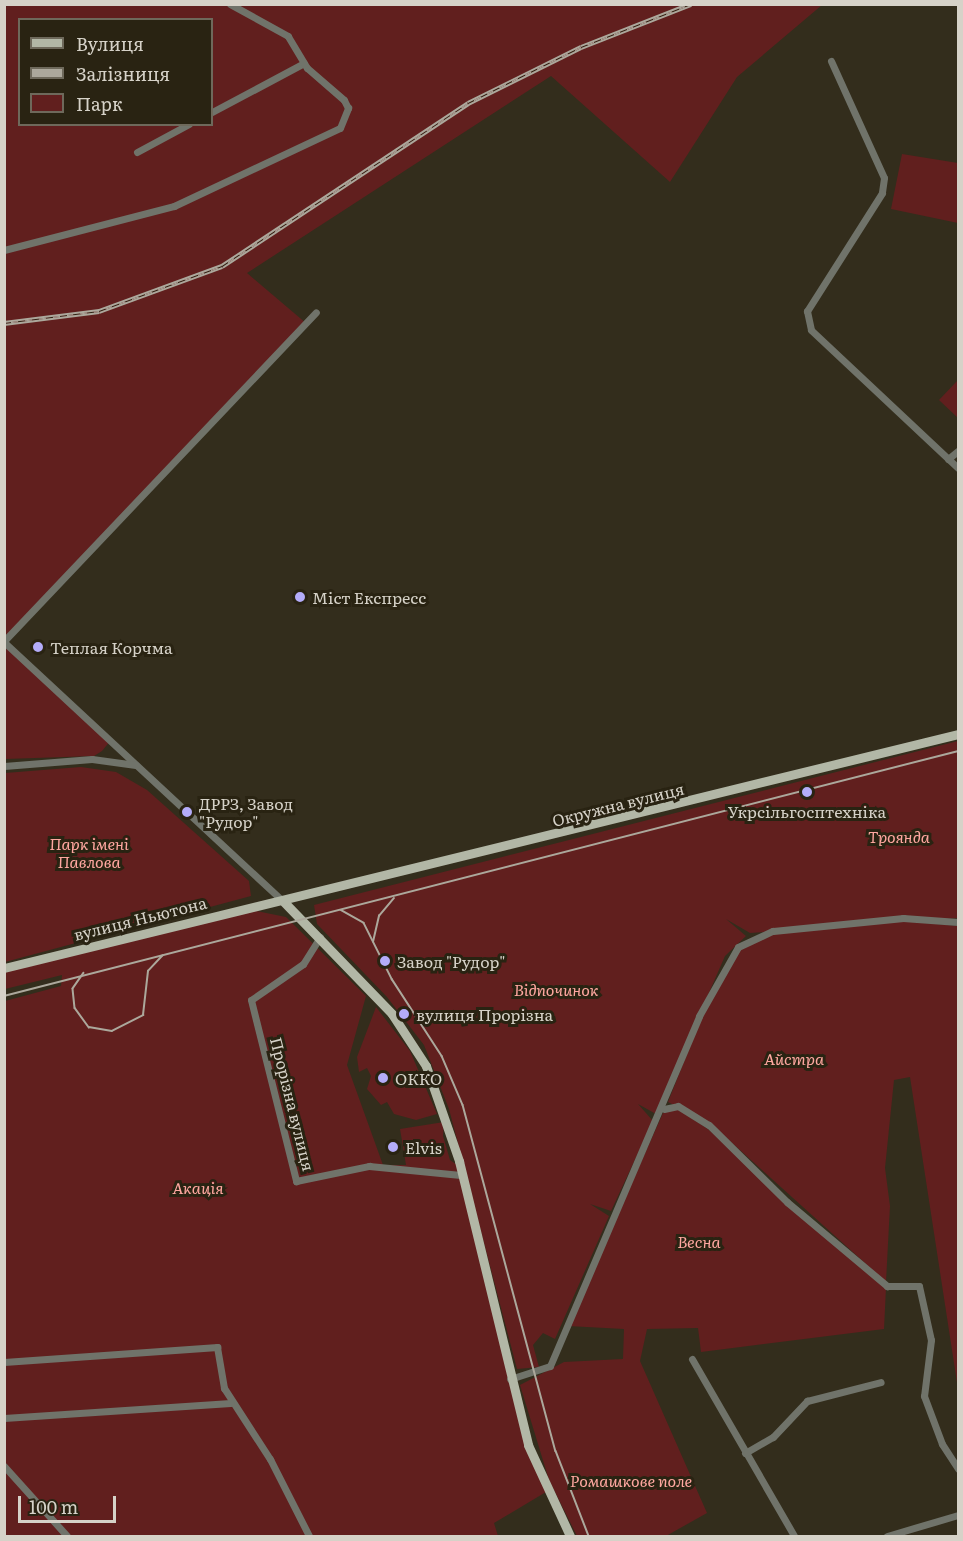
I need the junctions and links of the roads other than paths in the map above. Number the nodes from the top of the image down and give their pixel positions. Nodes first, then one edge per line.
1 (230, 4) edge
2 (831, 61) dead end
3 (304, 63) junction
4 (213, 111) edge
5 (185, 126) edge
6 (137, 152) dead end
7 (4, 250) edge
8 (316, 312) dead end
9 (958, 451) edge
10 (948, 459) junction
11 (958, 468) edge
12 (4, 641) edge
13 (958, 734) edge
14 (138, 765) junction
15 (4, 766) edge
16 (284, 902) junction
17 (958, 922) edge
18 (320, 937) junction
19 (4, 968) edge
20 (660, 1113) junction
21 (461, 1175) junction
22 (692, 1359) dead end
23 (4, 1362) edge
24 (510, 1379) junction
25 (881, 1382) dead end
26 (231, 1402) junction
27 (4, 1418) edge
28 (745, 1453) junction
29 (4, 1466) edge
30 (958, 1469) edge
31 (958, 1515) edge
32 (904, 1534) edge
33 (67, 1536) edge
34 (309, 1536) edge
35 (570, 1536) edge
36 (794, 1536) edge
37 (887, 1536) edge

1 - 3 street
2 - 10 street
3 - 4 street
3 - 7 street
5 - 6 street
8 - 12 street
9 - 10 street
10 - 11 street
12 - 14 street
13 - 16 main road, Окружна вулиця
14 - 15 street
14 - 16 street
16 - 18 main road
16 - 19 main road, вулиця Ньютона
17 - 20 street
18 - 21 main road
18 - 21 street, Прорізна вулиця
20 - 24 street
20 - 30 street
21 - 24 main road
22 - 28 street
23 - 26 street
24 - 35 main road
25 - 28 street
26 - 27 street
26 - 34 street
28 - 36 street
29 - 33 street
31 - 32 street
32 - 37 street

